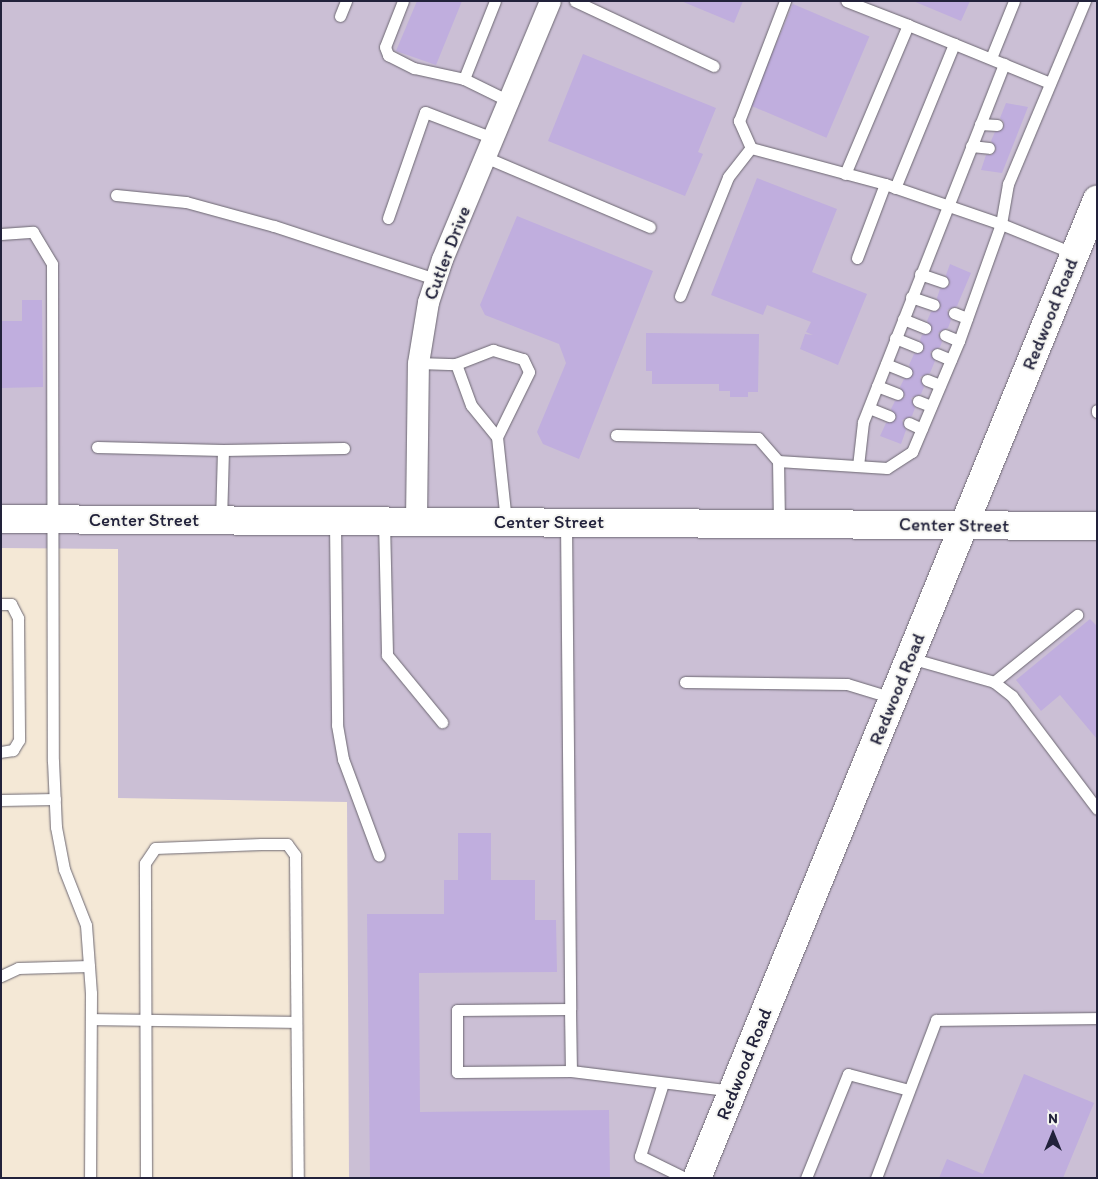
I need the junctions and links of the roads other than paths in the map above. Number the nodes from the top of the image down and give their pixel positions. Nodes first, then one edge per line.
1 (346, 1) edge
2 (403, 1) edge
3 (495, 1) edge
4 (550, 1) edge
5 (575, 1) edge
6 (785, 1) edge
7 (846, 1) edge
8 (1014, 1) edge
9 (1084, 1) edge
10 (340, 16) dead end
11 (908, 25) junction
12 (954, 44) junction
13 (990, 58) junction
14 (1004, 64) junction
15 (714, 66) dead end
16 (464, 79) junction
17 (1050, 82) junction
18 (509, 100) junction
19 (980, 124) junction
20 (997, 125) dead end
21 (494, 138) junction
22 (971, 146) junction
23 (751, 148) junction
24 (989, 148) dead end
25 (485, 157) junction
26 (845, 174) junction
27 (890, 186) junction
28 (116, 196) dead end
29 (1097, 200) edge
30 (946, 205) junction
31 (388, 218) dead end
32 (1000, 224) junction
33 (650, 227) dead end
34 (1, 234) edge
35 (1084, 245) edge
36 (857, 258) dead end
37 (920, 274) junction
38 (435, 279) junction
39 (943, 282) dead end
40 (964, 290) dead end
41 (975, 295) junction
42 (680, 296) dead end
43 (911, 297) junction
44 (934, 305) dead end
45 (954, 313) dead end
46 (967, 318) junction
47 (903, 319) junction
48 (925, 328) dead end
49 (945, 335) dead end
50 (895, 338) junction
51 (959, 341) junction
52 (917, 346) dead end
53 (938, 354) dead end
54 (951, 360) junction
55 (418, 363) junction
56 (456, 364) junction
57 (886, 364) junction
58 (906, 372) dead end
59 (927, 380) dead end
60 (940, 385) junction
61 (877, 386) junction
62 (898, 394) dead end
63 (918, 401) dead end
64 (931, 406) junction
65 (869, 408) junction
66 (888, 416) dead end
67 (909, 424) dead end
68 (922, 429) junction
69 (616, 435) dead end
70 (497, 437) junction
71 (97, 447) dead end
72 (344, 448) dead end
73 (223, 450) junction
74 (778, 461) junction
75 (858, 466) junction
76 (1, 520) edge
77 (54, 520) junction
78 (221, 520) junction
79 (335, 521) junction
80 (384, 521) junction
81 (416, 521) junction
82 (506, 522) junction
83 (566, 522) junction
84 (779, 523) junction
85 (965, 524) junction
86 (1097, 526) edge
87 (1, 604) edge
88 (1077, 615) dead end
89 (910, 658) junction
90 (686, 682) dead end
91 (994, 682) junction
92 (893, 698) junction
93 (442, 722) dead end
94 (1, 752) edge
95 (55, 799) junction
96 (1, 800) edge
97 (1097, 809) edge
98 (379, 856) dead end
99 (89, 966) junction
100 (1, 976) edge
101 (570, 1009) junction
102 (1097, 1018) edge
103 (91, 1019) junction
104 (145, 1019) junction
105 (296, 1022) junction
106 (571, 1071) junction
107 (663, 1082) junction
108 (909, 1090) junction
109 (732, 1091) junction
110 (90, 1178) edge
111 (146, 1178) edge
112 (298, 1178) edge
113 (685, 1178) edge
114 (697, 1178) edge
115 (806, 1178) edge
116 (876, 1178) edge

1 - 10 lane
2 - 16 lane
3 - 16 lane
4 - 18 street, Cutler Drive
5 - 15 lane
6 - 23 lane
7 - 11 lane
8 - 13 lane
9 - 17 lane
11 - 12 lane
11 - 26 lane
12 - 13 lane
12 - 27 lane
13 - 14 lane
14 - 17 lane
14 - 19 lane
16 - 18 lane
17 - 32 lane
18 - 21 street, Cutler Drive
19 - 20 lane
19 - 22 lane
21 - 25 street, Cutler Drive
21 - 31 lane
22 - 24 lane
22 - 30 lane
23 - 26 lane
23 - 42 lane
25 - 33 lane
25 - 38 street, Cutler Drive
26 - 27 lane
27 - 30 lane
27 - 36 lane
28 - 38 lane
29 - 35 main road, Redwood Road
30 - 32 lane
30 - 37 lane
32 - 35 lane
32 - 41 lane
34 - 77 lane
35 - 85 main road, Redwood Road
37 - 39 lane
37 - 43 lane
38 - 55 street, Cutler Drive
40 - 41 lane
41 - 46 lane
43 - 44 lane
43 - 47 lane
45 - 46 lane
46 - 51 lane
47 - 48 lane
47 - 50 lane
49 - 51 lane
50 - 52 lane
50 - 57 lane
51 - 54 lane
53 - 54 lane
54 - 60 lane
55 - 56 lane
55 - 81 street, Cutler Drive
56 - 70 lane
56 - 70 lane
57 - 58 lane
57 - 61 lane
59 - 60 lane
60 - 64 lane
61 - 62 lane
61 - 65 lane
63 - 64 lane
64 - 68 lane
65 - 66 lane
65 - 75 lane
67 - 68 lane
68 - 75 lane
69 - 74 lane
70 - 82 lane
71 - 73 lane
72 - 73 lane
73 - 78 lane
74 - 75 lane
74 - 84 lane
76 - 77 main road, Center Street
77 - 78 main road, Center Street
77 - 95 lane
78 - 79 main road, Center Street
79 - 80 main road, Center Street
79 - 98 lane
80 - 81 main road, Center Street
80 - 93 lane
81 - 82 main road, Center Street
82 - 83 main road, Center Street
83 - 84 main road, Center Street
83 - 101 lane
84 - 85 main road, Center Street
85 - 86 main road, Center Street
85 - 89 main road, Redwood Road
87 - 94 lane
88 - 91 lane
89 - 91 lane
89 - 92 main road, Redwood Road
90 - 92 lane
91 - 97 lane
92 - 109 main road, Redwood Road
95 - 96 lane
95 - 99 lane
99 - 100 lane
99 - 103 lane
101 - 106 lane
101 - 106 lane
102 - 108 lane
103 - 104 lane
103 - 110 lane
104 - 105 lane
104 - 105 lane
104 - 111 lane
105 - 112 lane
106 - 107 lane
107 - 109 lane
107 - 113 lane
108 - 115 lane
108 - 116 lane
109 - 114 main road, Redwood Road

